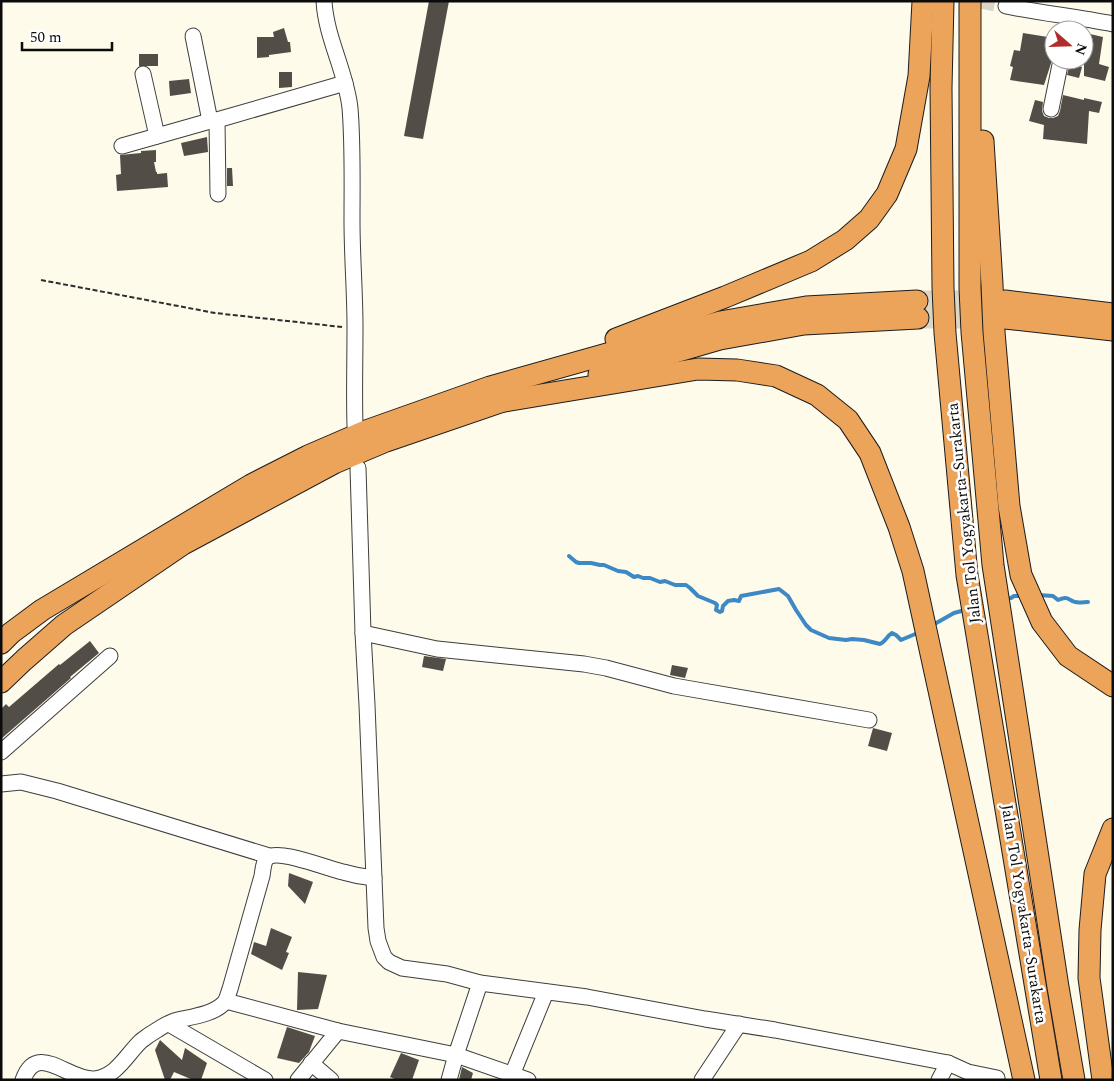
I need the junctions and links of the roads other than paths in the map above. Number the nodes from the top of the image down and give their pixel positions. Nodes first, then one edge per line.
1 (324, 1) edge
2 (923, 1) edge
3 (943, 1) edge
4 (970, 1) edge
5 (974, 1) edge
6 (1006, 6) dead end
7 (1059, 20) edge
8 (1094, 24) edge
9 (1113, 24) edge
10 (193, 36) dead end
11 (1059, 70) edge
12 (143, 74) dead end
13 (345, 83) junction
14 (1051, 109) dead end
15 (214, 121) junction
16 (157, 136) junction
17 (122, 146) dead end
18 (218, 194) dead end
19 (917, 310) tunnel mouth
20 (1113, 314) edge
21 (1113, 330) edge
22 (494, 394) junction
23 (355, 426) dead end
24 (358, 468) dead end
25 (363, 633) junction
26 (1, 643) edge
27 (110, 656) dead end
28 (1, 682) edge
29 (1113, 686) edge
30 (869, 720) dead end
31 (1, 752) edge
32 (1, 784) edge
33 (1113, 828) edge
34 (269, 856) junction
35 (374, 878) junction
36 (480, 983) junction
37 (546, 992) junction
38 (226, 1001) junction
39 (169, 1024) junction
40 (739, 1024) junction
41 (338, 1031) junction
42 (456, 1055) junction
43 (948, 1063) junction
44 (311, 1064) junction
45 (26, 1074) edge
46 (512, 1075) junction
47 (996, 1078) dead end
48 (265, 1080) edge
49 (298, 1080) edge
50 (331, 1080) edge
51 (450, 1080) edge
52 (528, 1080) edge
53 (702, 1080) edge
54 (939, 1080) edge
55 (1024, 1080) edge
56 (1051, 1080) edge
57 (1074, 1080) edge
58 (1103, 1080) edge

1 - 13 street
2 - 22 highway
3 - 56 highway, Jalan Tol Yogyakarta–Surakarta
4 - 57 highway, Jalan Tol Yogyakarta–Surakarta
5 - 29 highway
6 - 7 street
8 - 9 street
10 - 15 street
11 - 14 street
12 - 16 street
13 - 15 street
13 - 23 street
15 - 16 street
15 - 18 street
16 - 17 street
19 - 22 highway
20 - 21 highway
22 - 26 highway
22 - 28 highway
22 - 55 highway
24 - 25 street
25 - 30 street
25 - 35 street
27 - 31 street
32 - 34 street
33 - 58 highway
34 - 35 street
34 - 38 street
35 - 36 street
36 - 37 street
36 - 42 street
37 - 40 street
37 - 46 street
38 - 39 street
38 - 41 street
39 - 45 street
39 - 48 street
40 - 43 street
40 - 53 street
41 - 42 street
41 - 44 street
42 - 46 street
42 - 51 street
43 - 47 street
43 - 54 street
44 - 49 street
44 - 50 street
46 - 52 street

